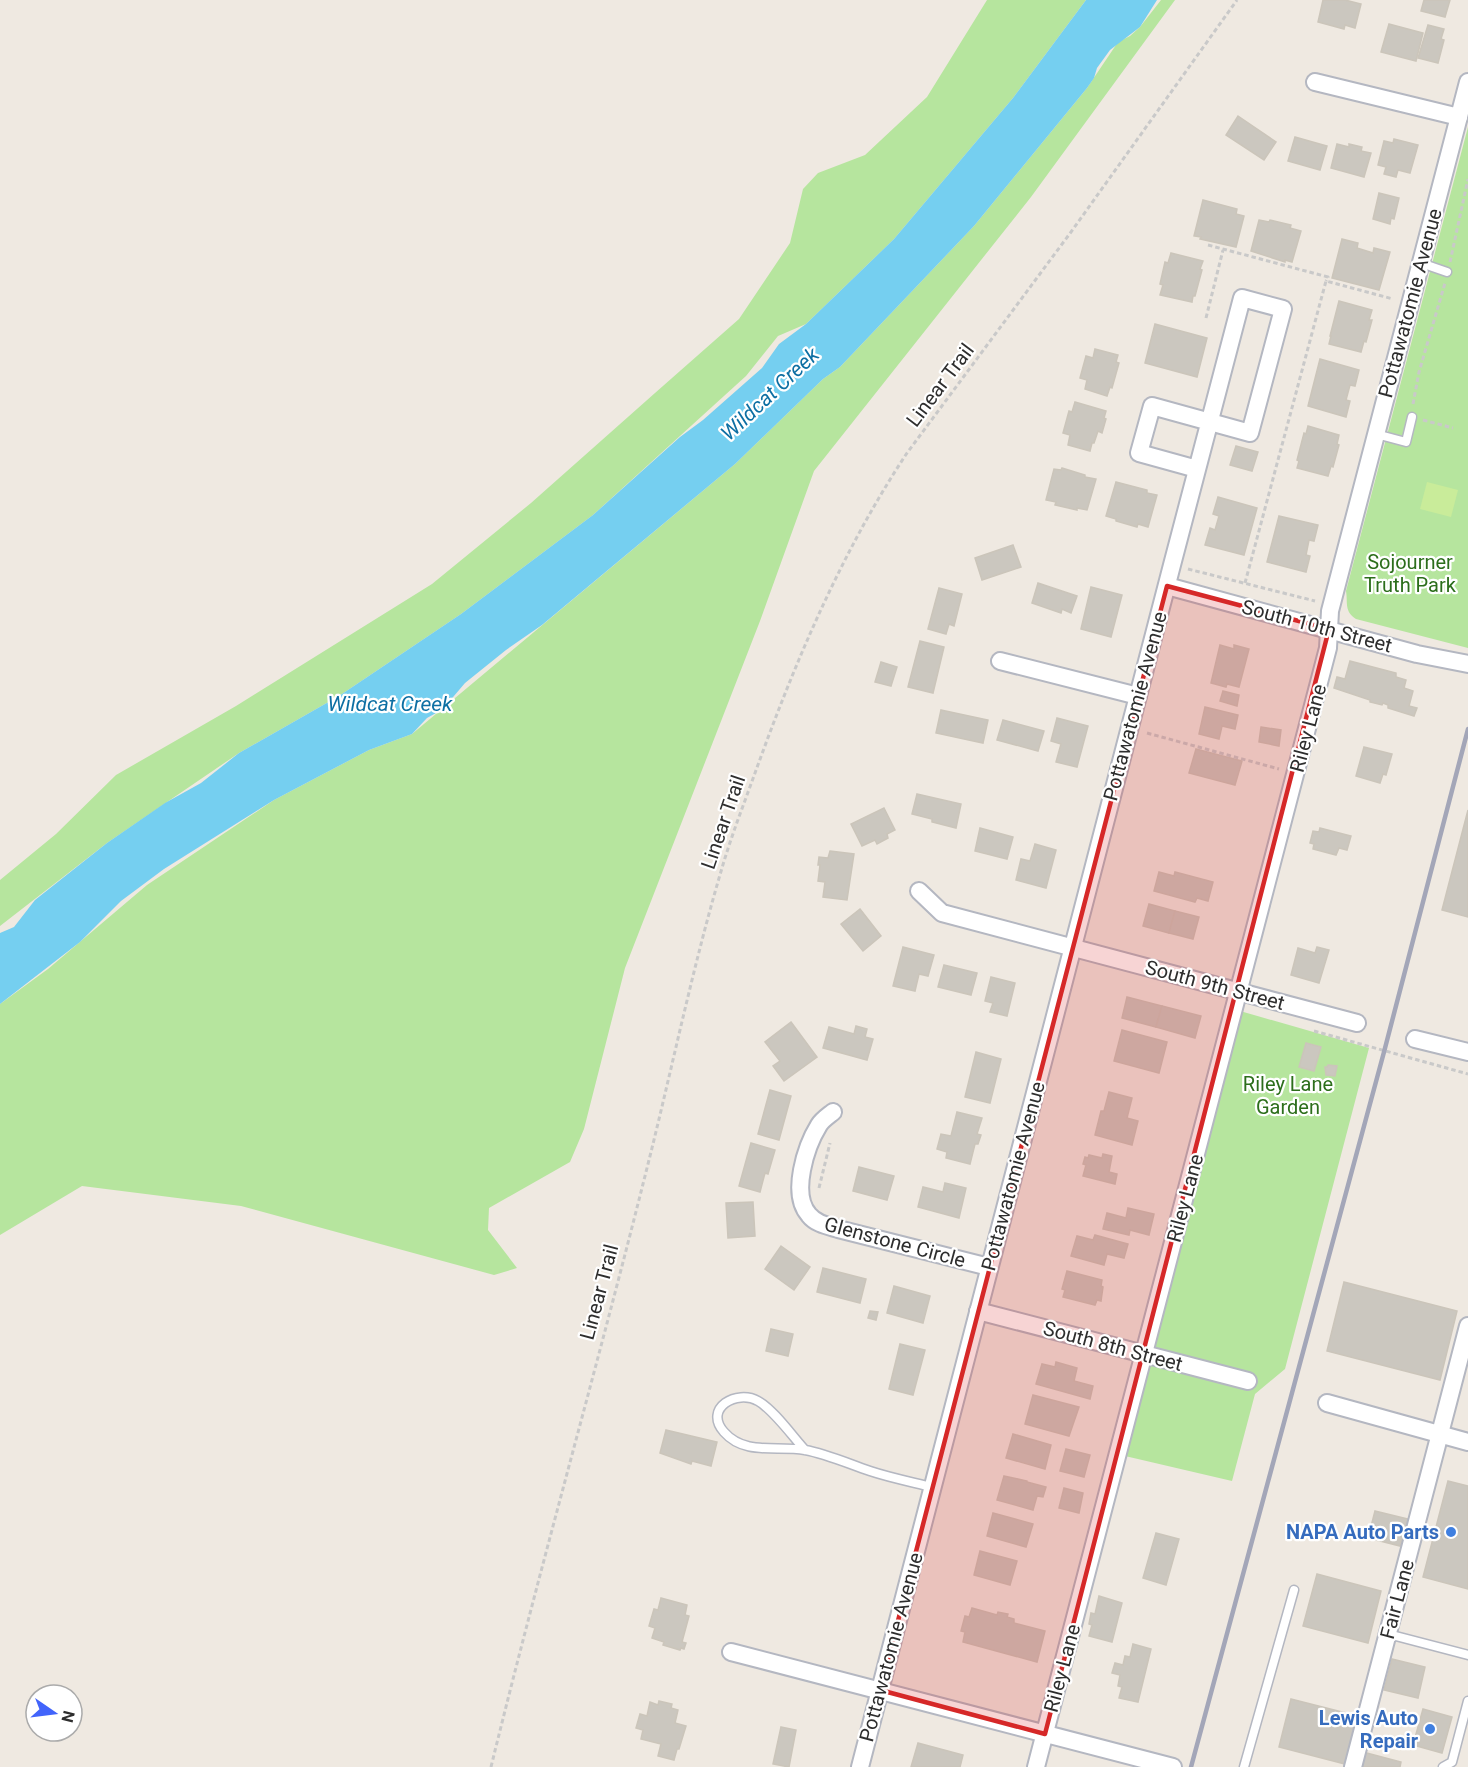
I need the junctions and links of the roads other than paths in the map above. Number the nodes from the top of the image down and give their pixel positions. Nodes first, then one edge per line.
1 (1315, 81) dead end
2 (1468, 82) edge
3 (1459, 117) junction
4 (1420, 263) junction
5 (1447, 272) road end
6 (1412, 417) road end
7 (1209, 422) junction
8 (1376, 434) junction
9 (1197, 469) junction
10 (1167, 586) junction
11 (1329, 629) junction
12 (1000, 661) dead end
13 (1468, 664) edge
14 (1138, 696) junction
15 (919, 891) dead end
16 (1073, 947) junction
17 (1240, 992) junction
18 (1357, 1023) dead end
19 (1415, 1039) dead end
20 (1468, 1052) edge
21 (833, 1113) dead end
22 (989, 1267) junction
23 (978, 1311) junction
24 (1468, 1326) edge
25 (1145, 1354) junction
26 (1248, 1381) dead end
27 (1327, 1402) dead end
28 (1440, 1434) junction
29 (1468, 1442) edge
30 (805, 1450) junction
31 (932, 1487) junction
32 (1294, 1590) dead end
33 (1388, 1634) junction
34 (731, 1652) dead end
35 (1468, 1655) edge
36 (880, 1690) junction
37 (1468, 1701) edge
38 (1045, 1734) junction
39 (860, 1767) edge
40 (1036, 1767) edge
41 (1173, 1767) edge
42 (1244, 1767) edge
43 (1353, 1767) edge
44 (1443, 1767) edge

1 - 3 street
2 - 3 street, Pottawatomie Avenue
3 - 4 street, Pottawatomie Avenue
4 - 5 lane
4 - 8 street, Pottawatomie Avenue
6 - 8 lane
7 - 7 street
7 - 9 street, Pottawatomie Avenue
7 - 9 street
8 - 11 street, Pottawatomie Avenue
9 - 10 street, Pottawatomie Avenue
10 - 11 street, South 10th Street
10 - 14 street, Pottawatomie Avenue
11 - 13 street, South 10th Street
11 - 17 street, Riley Lane
12 - 14 street
14 - 16 street, Pottawatomie Avenue
15 - 16 street, South 9th Street
16 - 17 street, South 9th Street
16 - 22 street, Pottawatomie Avenue
17 - 18 street, South 9th Street
17 - 25 street, Riley Lane
19 - 20 street
21 - 22 street, Glenstone Circle
22 - 23 street, Pottawatomie Avenue
23 - 25 street, South 8th Street
23 - 31 street, Pottawatomie Avenue
24 - 28 street, Fair Lane
25 - 26 street, South 8th Street
25 - 38 street, Riley Lane
27 - 28 street
28 - 29 street
28 - 33 street, Fair Lane
30 - 30 lane
30 - 31 lane
31 - 36 street, Pottawatomie Avenue
32 - 42 lane
33 - 35 lane
33 - 43 street, Fair Lane
34 - 36 street
36 - 38 street
36 - 39 street, Pottawatomie Avenue
37 - 44 lane
38 - 40 street, Riley Lane
38 - 41 street

